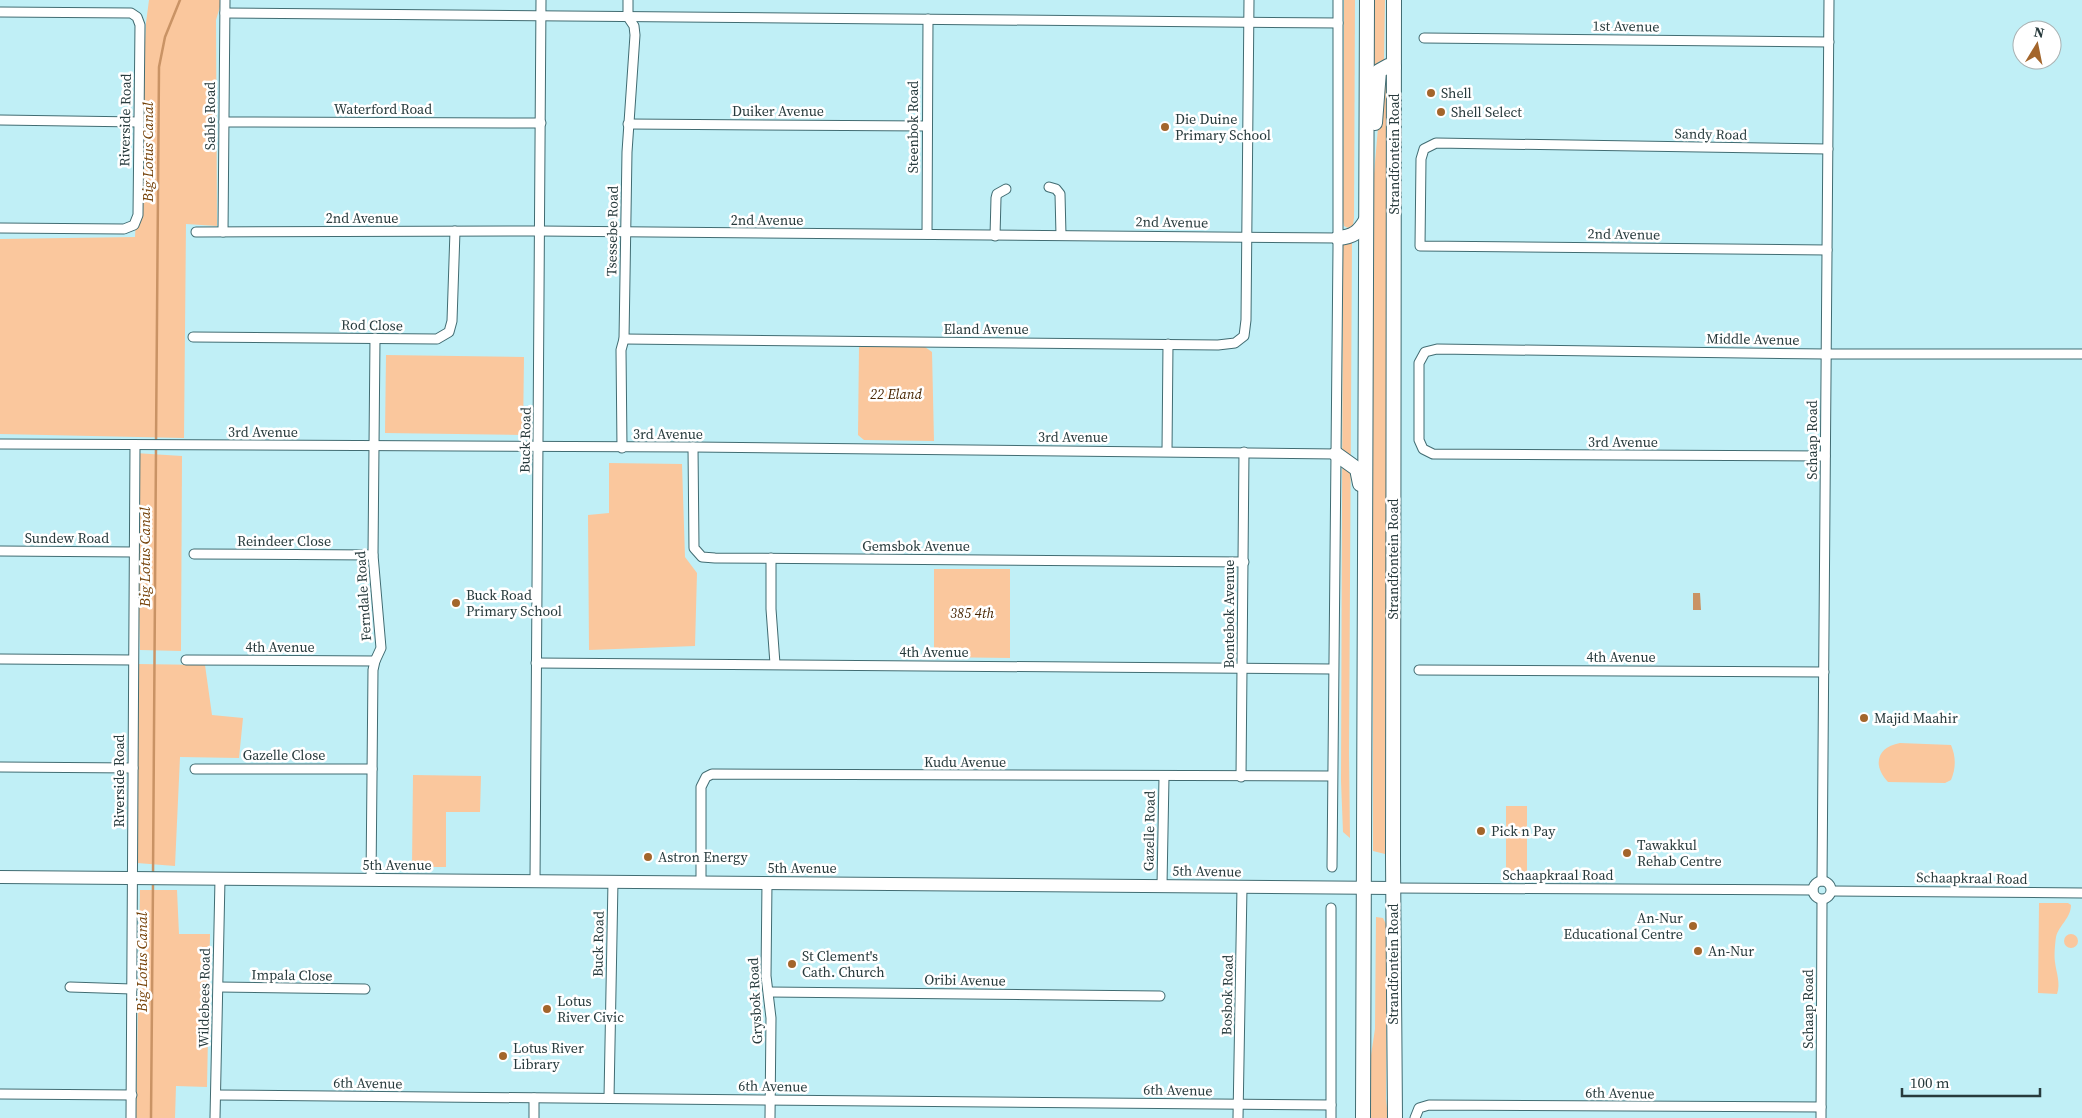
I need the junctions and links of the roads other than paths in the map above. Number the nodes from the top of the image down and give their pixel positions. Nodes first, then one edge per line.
1 (225, 0) edge
2 (541, 0) edge
3 (628, 0) edge
4 (1249, 0) edge
5 (1338, 0) edge
6 (1367, 0) edge
7 (1394, 0) edge
8 (1829, 0) edge
9 (0, 12) edge
10 (225, 13) junction
11 (541, 16) junction
12 (628, 17) junction
13 (928, 19) junction
14 (1249, 21) junction
15 (1338, 23) junction
16 (1424, 38) dead end
17 (1829, 42) junction
18 (1394, 66) junction
19 (0, 120) edge
20 (139, 122) junction
21 (224, 122) junction
22 (541, 123) junction
23 (628, 124) junction
24 (927, 126) junction
25 (1828, 149) junction
26 (1049, 187) dead end
27 (1006, 189) dead end
28 (1366, 203) junction
29 (1366, 220) junction
30 (0, 228) edge
31 (540, 231) junction
32 (196, 232) dead end
33 (223, 232) junction
34 (455, 232) junction
35 (626, 232) junction
36 (927, 234) junction
37 (1061, 235) junction
38 (995, 236) junction
39 (1247, 236) junction
40 (1338, 238) junction
41 (1420, 246) joint
42 (1827, 250) junction
43 (193, 337) dead end
44 (375, 338) junction
45 (624, 339) junction
46 (1168, 344) junction
47 (1826, 354) junction
48 (2082, 354) edge
49 (0, 444) edge
50 (135, 445) junction
51 (374, 446) junction
52 (538, 447) junction
53 (693, 447) junction
54 (622, 448) junction
55 (1423, 450) joint
56 (1167, 451) junction
57 (1244, 452) junction
58 (1336, 454) junction
59 (1825, 456) junction
60 (1366, 504) junction
61 (0, 552) edge
62 (134, 552) junction
63 (194, 554) dead end
64 (373, 555) junction
65 (771, 558) junction
66 (1244, 562) junction
67 (0, 659) edge
68 (133, 660) junction
69 (186, 660) dead end
70 (375, 661) junction
71 (536, 663) junction
72 (775, 664) junction
73 (1243, 668) junction
74 (1332, 669) junction
75 (1418, 670) dead end
76 (1824, 672) junction
77 (0, 767) edge
78 (133, 768) junction
79 (195, 769) dead end
80 (372, 770) junction
81 (1332, 776) junction
82 (1164, 777) junction
83 (1241, 777) junction
84 (1332, 867) dead end
85 (0, 877) edge
86 (132, 879) junction
87 (220, 879) junction
88 (371, 880) junction
89 (535, 881) junction
90 (613, 881) junction
91 (1822, 881) junction
92 (701, 882) junction
93 (767, 882) junction
94 (1162, 885) junction
95 (1242, 887) junction
96 (1364, 888) junction
97 (1393, 888) junction
98 (1814, 890) junction
99 (1832, 891) junction
100 (2082, 893) edge
101 (1822, 900) junction
102 (1331, 908) dead end
103 (70, 987) dead end
104 (219, 987) junction
105 (132, 988) junction
106 (365, 989) dead end
107 (769, 992) junction
108 (1160, 996) dead end
109 (0, 1094) edge
110 (132, 1095) junction
111 (216, 1095) junction
112 (534, 1098) junction
113 (608, 1098) junction
114 (770, 1100) junction
115 (1239, 1104) junction
116 (1331, 1105) junction
117 (1821, 1107) junction
118 (131, 1118) edge
119 (215, 1118) edge
120 (534, 1118) edge
121 (770, 1118) edge
122 (1238, 1118) edge
123 (1331, 1118) edge
124 (1362, 1118) edge
125 (1395, 1118) edge
126 (1415, 1118) edge
127 (1821, 1118) edge

1 - 10 street, Sable Road
2 - 11 street, Buck Road
3 - 12 street, Tsessebe Road
4 - 14 street
5 - 15 street
6 - 28 main road, Strandfontein Road
7 - 18 main road, Strandfontein Road
8 - 17 street, Schaap Road
9 - 20 street, Riverside Road
10 - 11 street
10 - 21 street, Sable Road
11 - 12 street
11 - 22 street, Buck Road
12 - 13 street
12 - 23 street, Tsessebe Road
13 - 14 street
13 - 24 street, Steenbok Road
14 - 15 street
14 - 39 street
15 - 40 street
16 - 17 street, 1st Avenue
17 - 25 street, Schaap Road
18 - 28 main road
18 - 97 main road, Strandfontein Road
19 - 20 street
20 - 30 street, Riverside Road
21 - 22 street, Waterford Road
21 - 33 street, Sable Road
22 - 31 street, Buck Road
23 - 24 street, Duiker Avenue
23 - 35 street, Tsessebe Road
24 - 36 street, Steenbok Road
25 - 41 street, Sandy Road
25 - 42 street, Schaap Road
26 - 37 street
27 - 38 street
28 - 29 main road, Strandfontein Road
29 - 40 main road
29 - 60 main road, Strandfontein Road
31 - 34 street, 2nd Avenue
31 - 35 street, 2nd Avenue
31 - 52 street, Buck Road
32 - 33 street, 2nd Avenue
33 - 34 street, 2nd Avenue
34 - 44 street, Rod Close
35 - 36 street, 2nd Avenue
35 - 45 street, Tsessebe Road
36 - 38 street, 2nd Avenue
37 - 38 street, 2nd Avenue
37 - 39 street, 2nd Avenue
39 - 40 street, 2nd Avenue
39 - 46 street, Eland Avenue
40 - 58 street
41 - 42 street, 2nd Avenue
42 - 47 street, Schaap Road
43 - 44 street, Rod Close
44 - 51 street, Ferndale Road
45 - 46 street, Eland Avenue
45 - 54 street, Tsessebe Road
46 - 56 street
47 - 48 street, Middle Avenue
47 - 55 street, Middle Avenue
47 - 59 street, Schaap Road
49 - 50 street, 3rd Avenue
50 - 51 street, 3rd Avenue
50 - 62 street, Riverside Road
51 - 52 street, 3rd Avenue
51 - 64 street, Ferndale Road
52 - 54 street, 3rd Avenue
52 - 71 street, Buck Road
53 - 54 street, 3rd Avenue
53 - 56 street, 3rd Avenue
53 - 65 street, Gemsbok Avenue
55 - 59 street, 3rd Avenue
56 - 57 street, 3rd Avenue
57 - 58 street, 3rd Avenue
57 - 66 street, Bontebok Avenue
58 - 60 main road
58 - 74 street
59 - 76 street, Schaap Road
60 - 96 main road, Strandfontein Road
61 - 62 street, Sundew Road
62 - 68 street, Riverside Road
63 - 64 street, Reindeer Close
64 - 70 street, Ferndale Road
65 - 66 street, Gemsbok Avenue
65 - 72 street
66 - 73 street, Bontebok Avenue
67 - 68 street
68 - 78 street, Riverside Road
69 - 70 street, 4th Avenue
70 - 80 street, Ferndale Road
71 - 72 street, 4th Avenue
71 - 89 street, Buck Road
72 - 73 street, 4th Avenue
73 - 74 street, 4th Avenue
73 - 83 street, Bontebok Avenue
74 - 81 street
75 - 76 street, 4th Avenue
76 - 91 street, Schaap Road
77 - 78 street
78 - 86 street, Riverside Road
79 - 80 street, Gazelle Close
80 - 88 street, Ferndale Road
81 - 83 street, Kudu Avenue
81 - 84 street
82 - 83 street, Kudu Avenue
82 - 92 street, Kudu Avenue
82 - 94 street, Gazelle Road
85 - 86 main road, 5th Avenue
86 - 87 main road, 5th Avenue
86 - 105 street, Riverside Road
87 - 88 main road, 5th Avenue
87 - 104 street, Wildebees Road
88 - 89 main road, 5th Avenue
89 - 90 main road, 5th Avenue
90 - 92 main road, 5th Avenue
90 - 113 street, Buck Road
91 - 98 street
91 - 99 street
92 - 93 main road, 5th Avenue
93 - 94 main road, 5th Avenue
93 - 107 street, Grysbok Road
94 - 95 main road, 5th Avenue
95 - 96 main road, 5th Avenue
95 - 115 street, Bosbok Road
96 - 97 main road, 5th Avenue
96 - 124 main road, Strandfontein Road
97 - 98 street, Schaapkraal Road
97 - 125 main road, Strandfontein Road
98 - 101 street
99 - 100 street, Schaapkraal Road
99 - 101 street
101 - 117 street, Schaap Road
102 - 116 street
103 - 105 street
104 - 106 street, Impala Close
104 - 111 street, Wildebees Road
105 - 110 street, Riverside Road
107 - 108 street, Oribi Avenue
107 - 114 street, Grysbok Road
109 - 110 street
110 - 118 street, Riverside Road
111 - 112 street, 6th Avenue
111 - 119 street, Wildebees Road
112 - 113 street, 6th Avenue
112 - 120 street
113 - 114 street, 6th Avenue
114 - 115 street, 6th Avenue
114 - 121 street, Grysbok Road
115 - 116 street, 6th Avenue
115 - 122 street, Bosbok Road
116 - 123 street
117 - 126 street, 6th Avenue
117 - 127 street, Schaap Road

